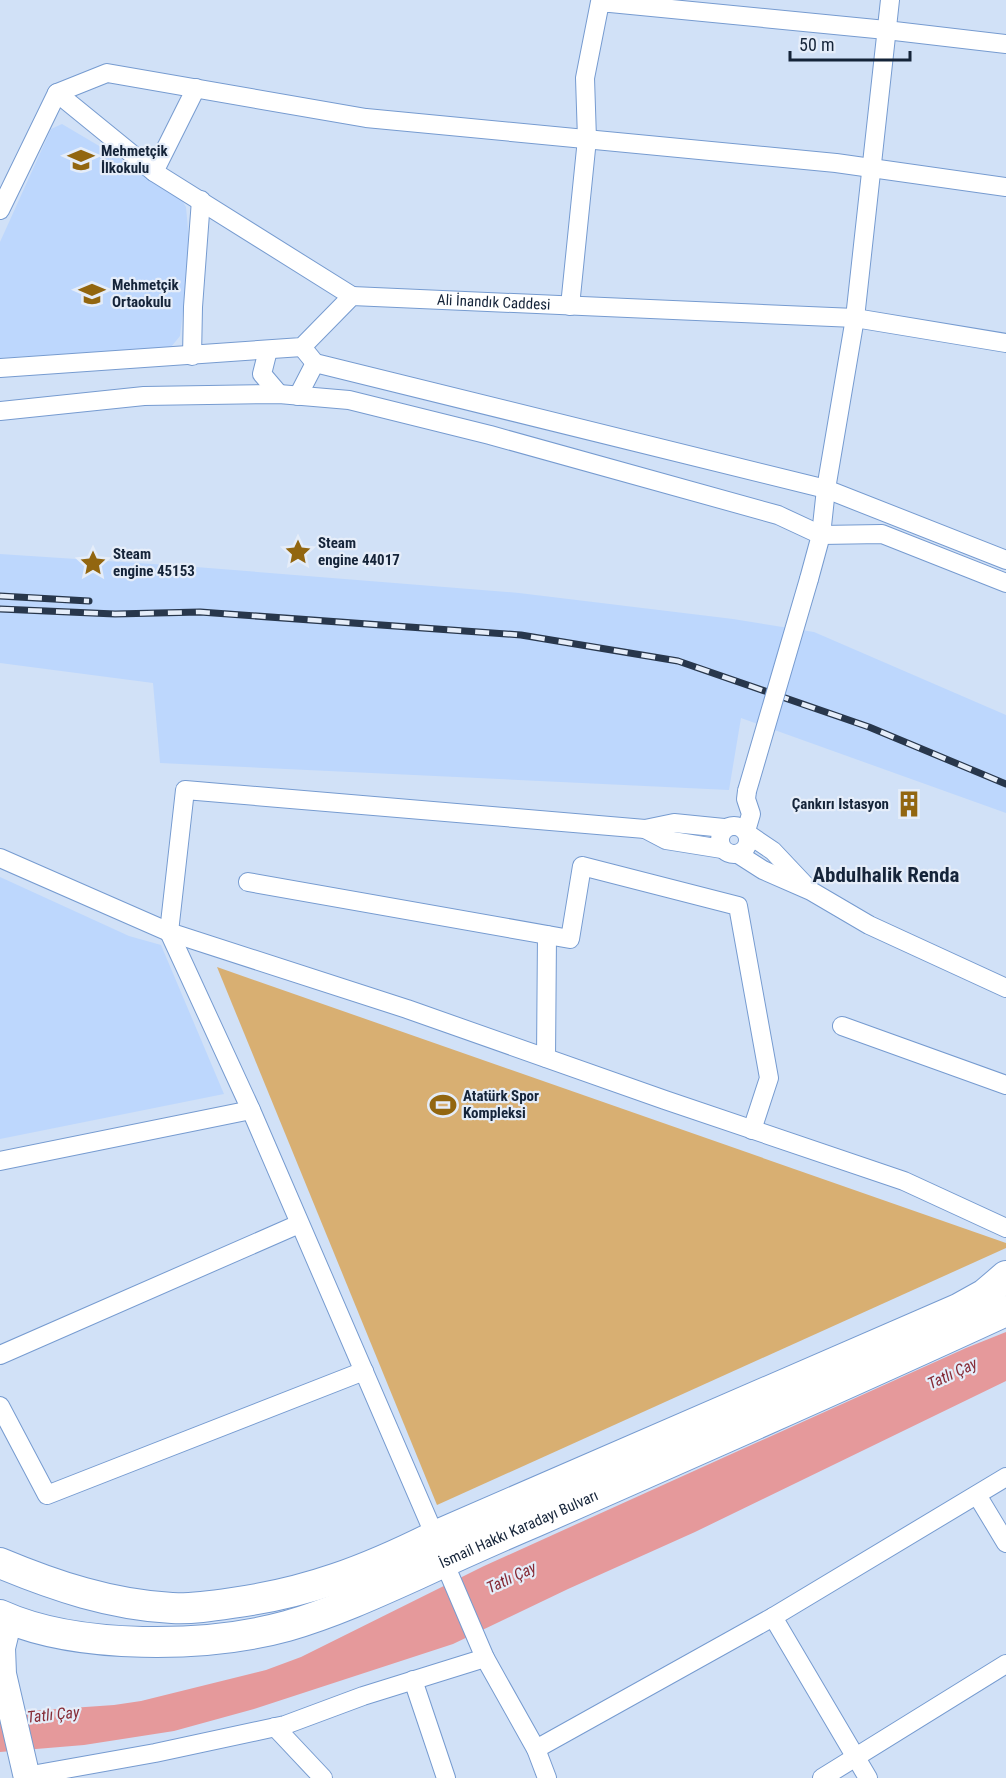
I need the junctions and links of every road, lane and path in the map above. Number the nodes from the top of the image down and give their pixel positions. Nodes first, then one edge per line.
1 (890, 0) edge
2 (886, 30) junction
3 (1006, 44) edge
4 (196, 88) junction
5 (57, 93) junction
6 (587, 139) junction
7 (871, 168) junction
8 (154, 172) junction
9 (1006, 187) edge
10 (201, 200) junction
11 (0, 210) edge
12 (352, 296) junction
13 (570, 306) junction
14 (855, 318) junction
15 (1006, 343) edge
16 (302, 347) junction
17 (268, 350) junction
18 (192, 356) junction
19 (315, 363) junction
20 (0, 369) edge
21 (279, 394) junction
22 (298, 396) junction
23 (0, 411) edge
24 (826, 489) junction
25 (821, 535) junction
26 (1006, 560) edge
27 (1006, 583) edge
28 (746, 795) junction
29 (726, 827) junction
30 (645, 829) junction
31 (747, 833) junction
32 (730, 851) junction
33 (0, 858) edge
34 (248, 882) dead end
35 (811, 891) junction
36 (169, 932) junction
37 (547, 935) junction
38 (1006, 990) edge
39 (842, 1026) dead end
40 (546, 1058) junction
41 (1006, 1085) edge
42 (251, 1110) junction
43 (752, 1130) junction
44 (0, 1161) edge
45 (299, 1224) junction
46 (1006, 1228) edge
47 (1006, 1276) edge
48 (1006, 1311) edge
49 (0, 1354) edge
50 (364, 1371) junction
51 (0, 1406) edge
52 (1006, 1477) edge
53 (977, 1495) junction
54 (1006, 1543) edge
55 (443, 1558) junction
56 (0, 1563) edge
57 (4, 1617) edge
58 (772, 1617) junction
59 (485, 1658) junction
60 (1006, 1664) edge
61 (413, 1680) junction
62 (275, 1727) junction
63 (536, 1749) junction
64 (856, 1759) junction
65 (24, 1770) edge
66 (323, 1778) edge
67 (446, 1778) edge
68 (547, 1778) edge
69 (822, 1778) edge
70 (868, 1778) edge

1 - 2 street
2 - 3 street
2 - 6 street
2 - 7 street
4 - 5 street
4 - 6 street
4 - 8 street
5 - 8 street
5 - 11 street
6 - 7 street
6 - 13 street
7 - 9 street
7 - 14 street
8 - 10 street
10 - 12 street
10 - 18 street
12 - 13 street, Ali İnandık Caddesi
12 - 16 street
13 - 14 street, Ali İnandık Caddesi
14 - 15 street, Ali İnandık Caddesi
14 - 24 street
16 - 17 street
16 - 19 street
17 - 18 street
17 - 21 street
18 - 20 street
19 - 22 street
19 - 24 street
21 - 22 street
21 - 23 street
22 - 25 street
24 - 25 street
24 - 26 street
25 - 27 street
25 - 28 street, bridge
28 - 29 street
28 - 31 street
29 - 30 street
29 - 31 street
29 - 32 street
30 - 32 street
30 - 36 street
31 - 32 street
31 - 35 street
32 - 35 street
33 - 36 street
34 - 37 street
35 - 38 street
36 - 40 street
36 - 42 street
37 - 40 street
37 - 43 street
39 - 41 street
40 - 43 street
42 - 44 street
42 - 45 street
43 - 46 street
45 - 49 street
45 - 50 street
47 - 55 highway
48 - 55 highway, İsmail Hakkı Karadayı Bulvarı
50 - 51 street
50 - 55 street
52 - 53 street
53 - 54 street
53 - 58 street
55 - 56 highway
55 - 57 highway, İsmail Hakkı Karadayı Bulvarı
55 - 59 street
57 - 65 main road
58 - 63 street
58 - 64 street
59 - 61 street
59 - 63 street
60 - 64 street
61 - 62 street
61 - 67 street
62 - 65 street
62 - 66 street
63 - 68 street
64 - 69 street
64 - 70 street

